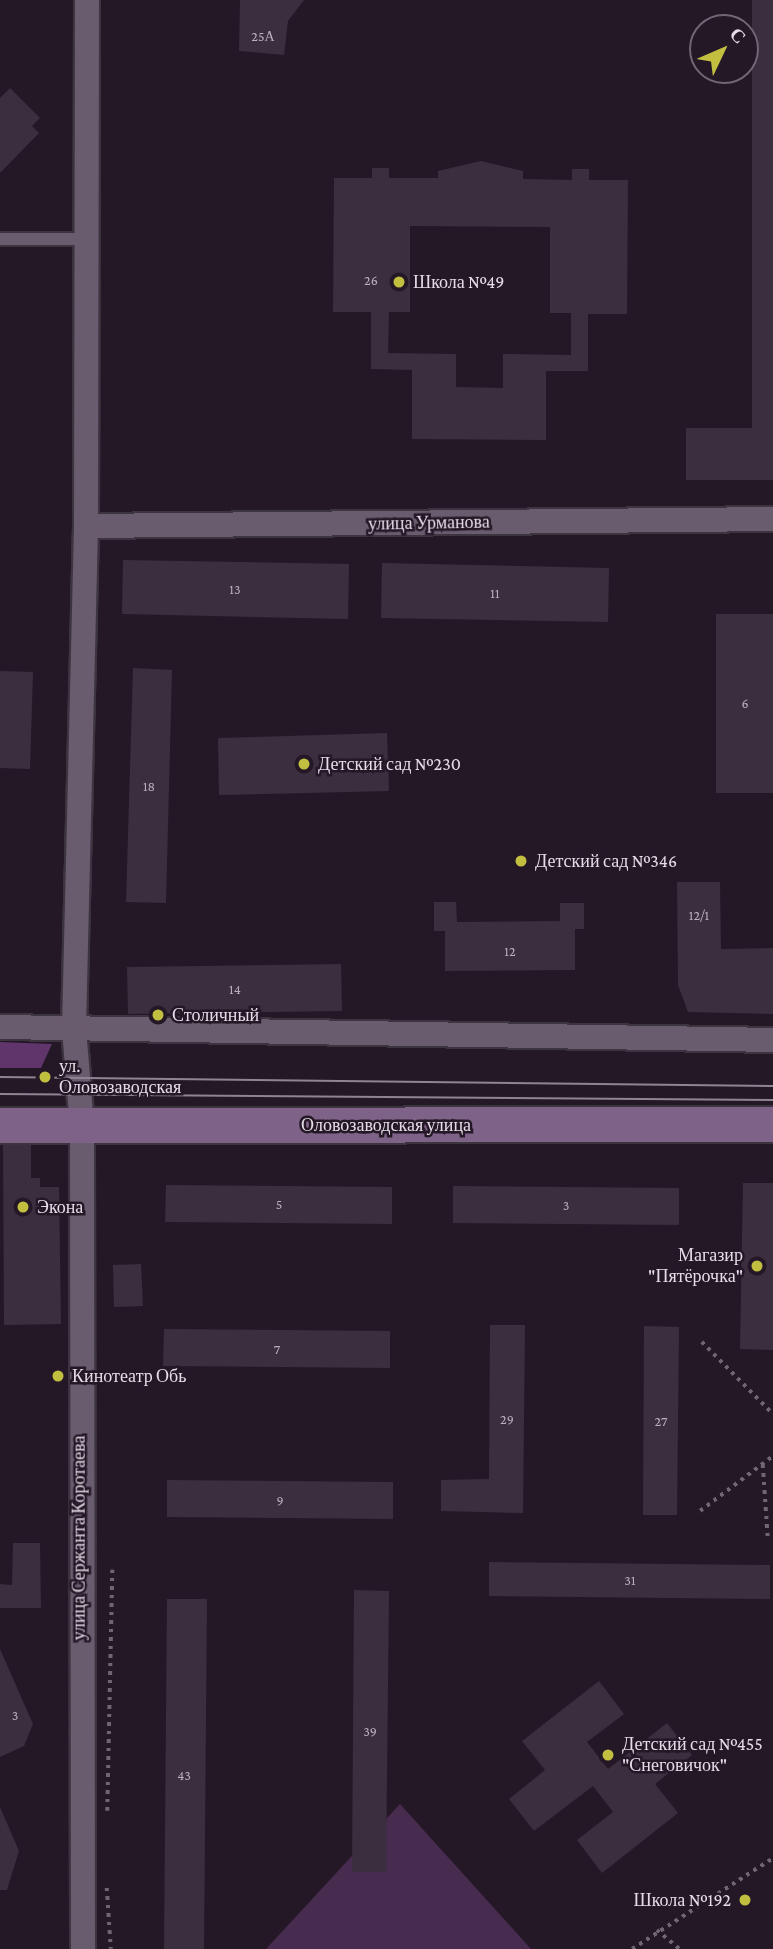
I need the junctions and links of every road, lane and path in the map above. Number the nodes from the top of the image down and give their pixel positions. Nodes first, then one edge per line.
1 (87, 0) edge
2 (0, 239) edge
3 (88, 239) junction
4 (773, 519) edge
5 (86, 526) junction
6 (0, 1027) edge
7 (74, 1028) junction
8 (773, 1040) edge
9 (773, 1124) edge
10 (0, 1125) edge
11 (82, 1126) junction
12 (702, 1342) dead end
13 (773, 1414) edge
14 (773, 1456) edge
15 (763, 1465) junction
16 (700, 1511) dead end
17 (768, 1538) dead end
18 (112, 1570) dead end
19 (107, 1814) dead end
20 (773, 1858) edge
21 (107, 1882) dead end
22 (657, 1930) junction
23 (83, 1949) edge
24 (111, 1949) edge
25 (632, 1949) edge
26 (680, 1949) edge

1 - 3 street, улица Сержанта Коротаева
2 - 3 lane
3 - 5 street, улица Сержанта Коротаева
4 - 5 street, улица Урманова
5 - 7 street, улица Сержанта Коротаева
6 - 7 street
7 - 8 street
7 - 11 street, улица Сержанта Коротаева
9 - 11 street, Оловозаводская улица
10 - 11 street, Оловозаводская улица
11 - 23 street, улица Сержанта Коротаева
12 - 13 path
14 - 15 path
15 - 16 path
15 - 17 path
18 - 19 path
20 - 22 path
21 - 24 path
22 - 25 path
22 - 26 path

